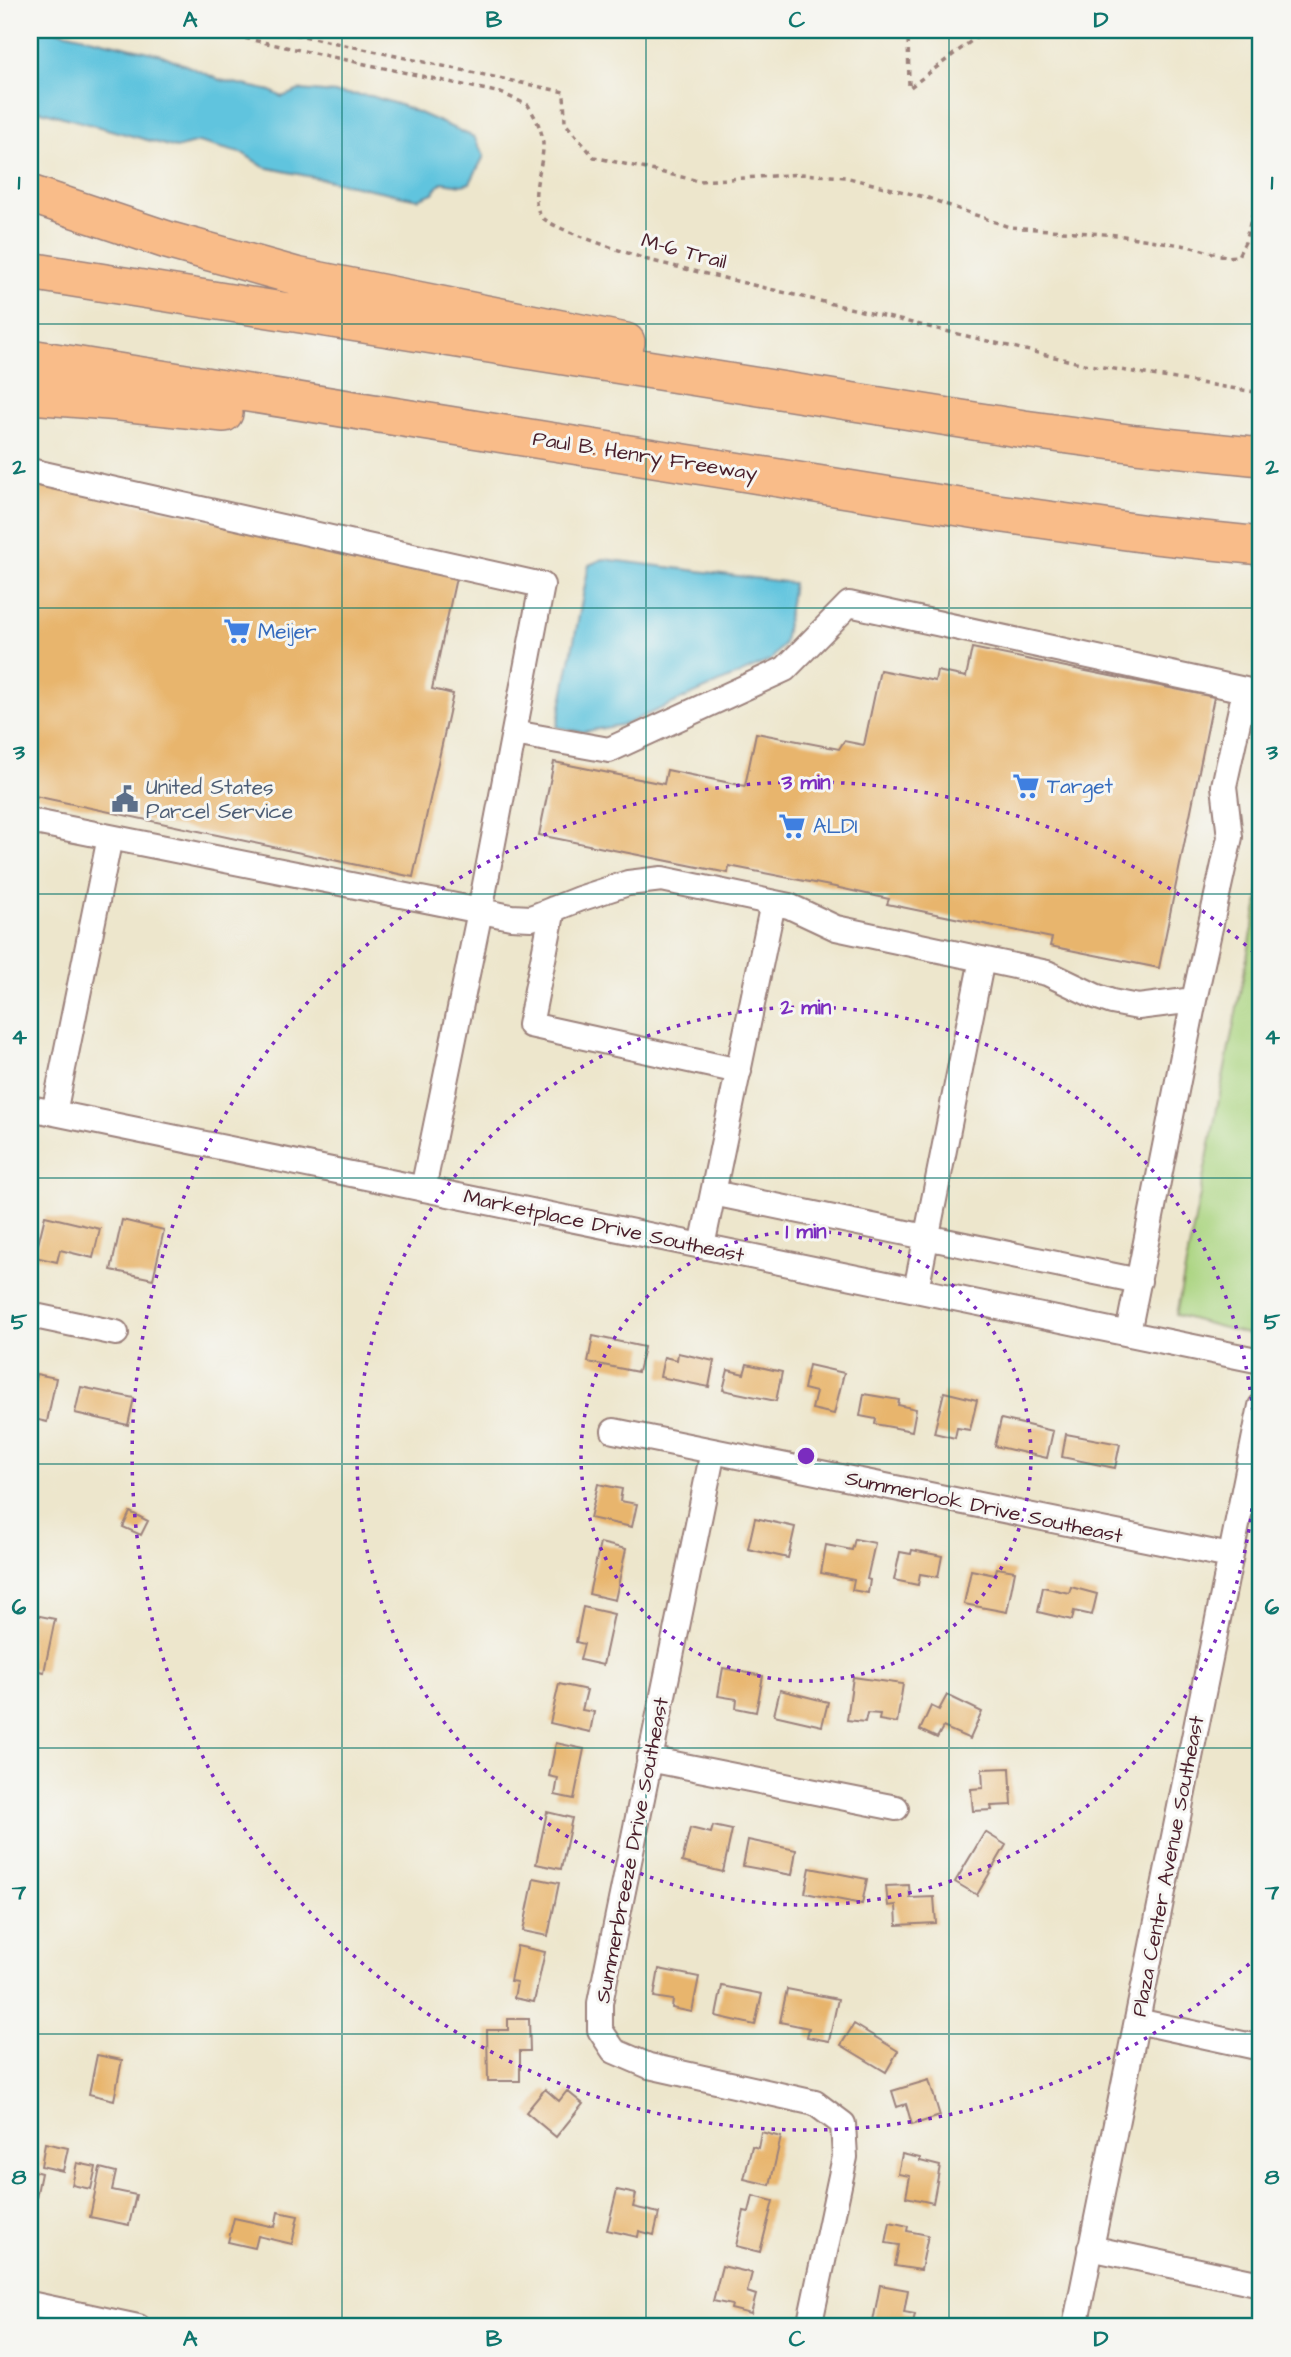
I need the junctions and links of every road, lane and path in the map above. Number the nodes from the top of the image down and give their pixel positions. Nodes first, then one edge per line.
1 (206, 30) edge
2 (275, 30) edge
3 (908, 30) edge
4 (986, 30) edge
5 (1261, 183) edge
6 (30, 194) edge
7 (30, 271) edge
8 (30, 358) edge
9 (1261, 393) edge
10 (30, 395) edge
11 (1024, 429) junction
12 (1261, 457) edge
13 (30, 471) edge
14 (997, 513) junction
15 (1261, 546) edge
16 (514, 733) junction
17 (30, 821) edge
18 (110, 837) junction
19 (773, 903) junction
20 (553, 909) junction
21 (480, 911) junction
22 (982, 960) junction
23 (1194, 1000) junction
24 (738, 1070) junction
25 (42, 1111) edge
26 (423, 1189) junction
27 (713, 1193) junction
28 (927, 1237) junction
29 (702, 1246) junction
30 (1139, 1281) junction
31 (916, 1290) junction
32 (30, 1315) edge
33 (116, 1332) dead end
34 (1128, 1334) junction
35 (1261, 1361) edge
36 (1261, 1406) edge
37 (614, 1431) dead end
38 (713, 1451) junction
39 (1230, 1556) junction
40 (649, 1759) junction
41 (896, 1808) dead end
42 (1137, 2021) junction
43 (1261, 2048) edge
44 (1090, 2248) junction
45 (1260, 2277) edge
46 (30, 2304) edge
47 (138, 2327) edge
48 (809, 2327) edge
49 (1075, 2327) edge

1 - 9 path, M-6 Trail
2 - 5 path
3 - 4 path
6 - 11 highway
7 - 11 highway
8 - 14 highway, Paul B. Henry Freeway
10 - 14 highway
11 - 12 highway
13 - 16 street
14 - 15 highway, Paul B. Henry Freeway
16 - 21 street
16 - 23 street
17 - 18 street
18 - 21 street
18 - 25 street
19 - 20 street
19 - 22 street
19 - 24 street
20 - 21 street
20 - 24 street
21 - 26 street
22 - 23 street
22 - 28 street
23 - 30 street
24 - 27 street
25 - 26 street, Marketplace Drive Southeast
26 - 29 street, Marketplace Drive Southeast
27 - 28 street
27 - 29 street
28 - 30 street
28 - 31 street
29 - 31 street, Marketplace Drive Southeast
30 - 34 street
31 - 34 street, Marketplace Drive Southeast
32 - 33 street
34 - 35 street, Marketplace Drive Southeast
36 - 39 street, Plaza Center Avenue Southeast
37 - 38 street, Summerlook Drive Southeast
38 - 39 street, Summerlook Drive Southeast
38 - 40 street, Summerbreeze Drive Southeast
39 - 42 street, Plaza Center Avenue Southeast
40 - 41 street
40 - 48 street, Summerbreeze Drive Southeast
42 - 43 street
42 - 44 street, Plaza Center Avenue Southeast
44 - 45 street
44 - 49 street, Plaza Center Avenue Southeast
46 - 47 street

